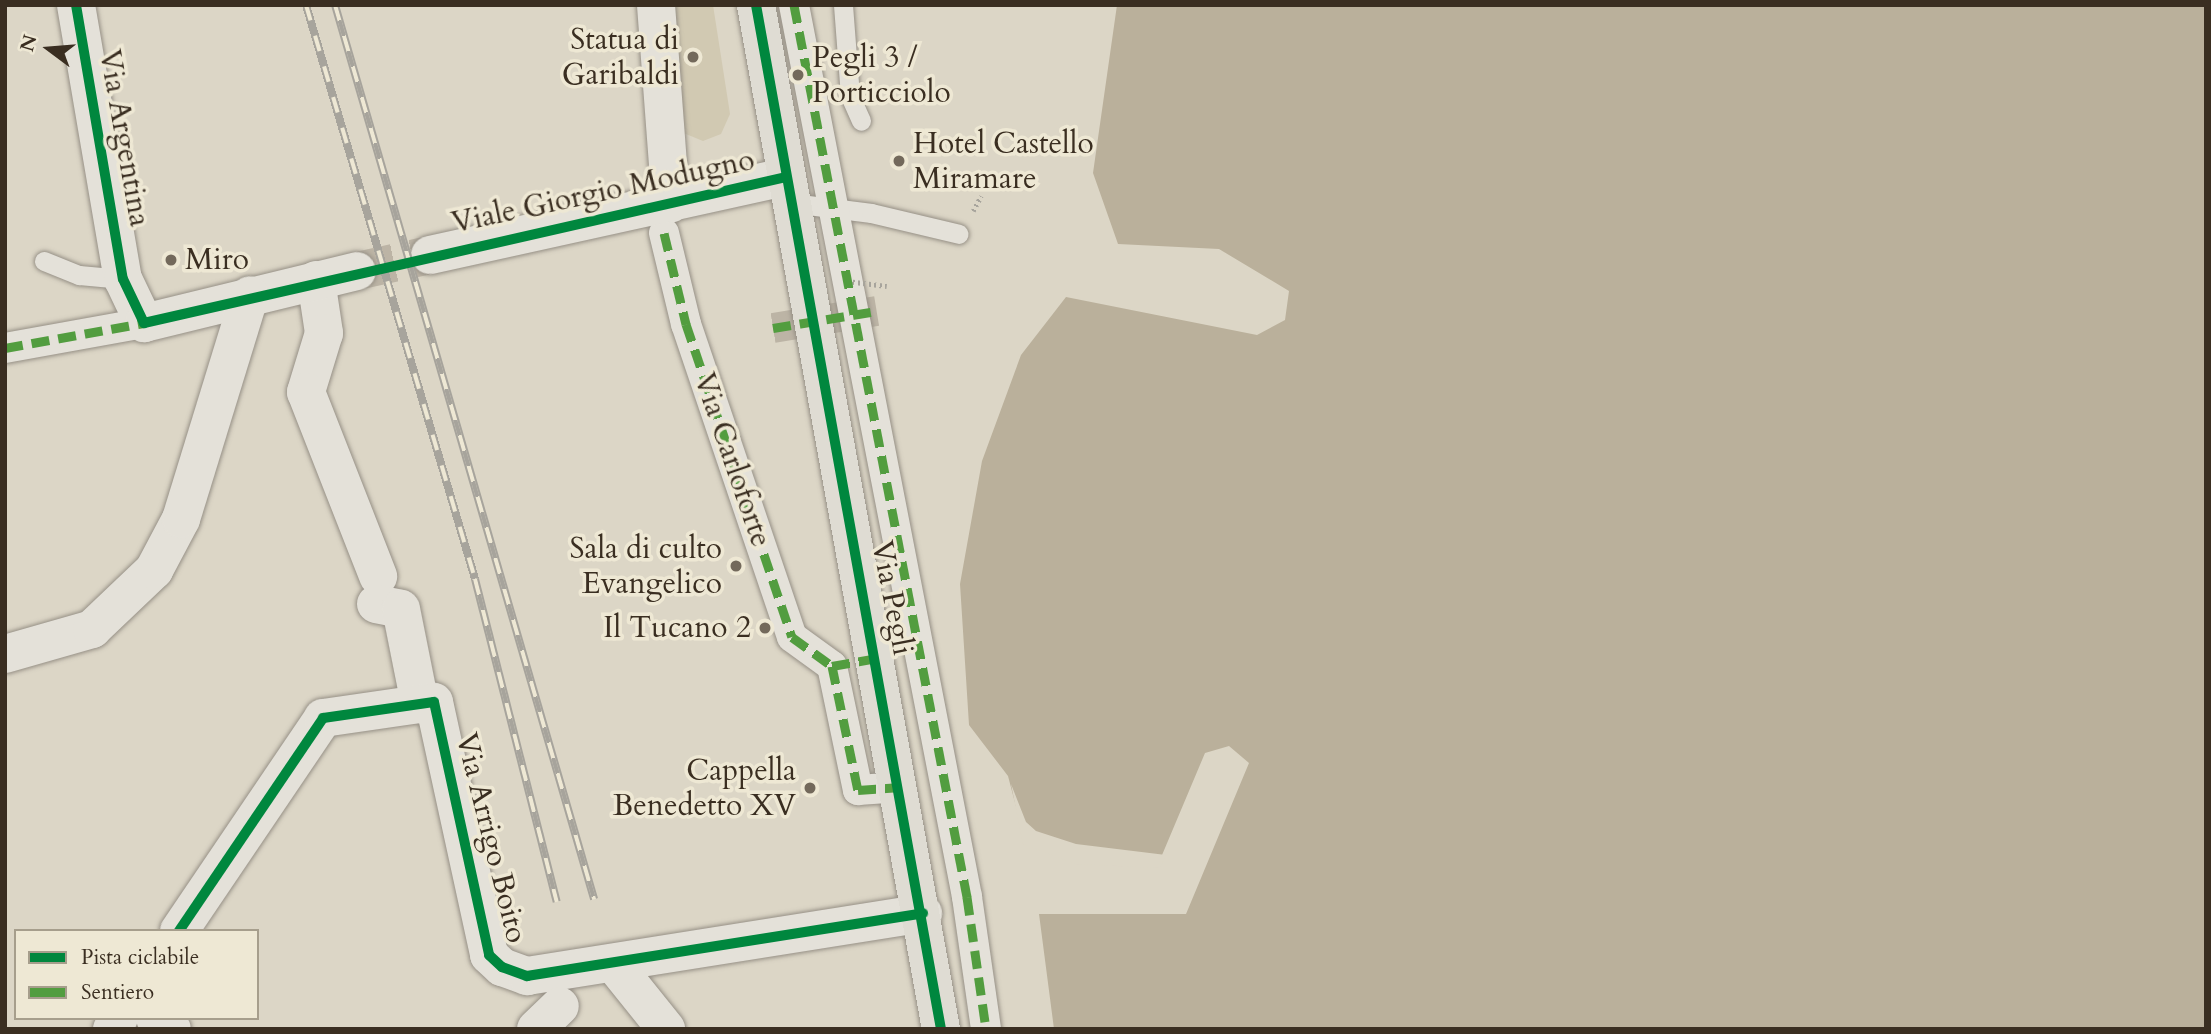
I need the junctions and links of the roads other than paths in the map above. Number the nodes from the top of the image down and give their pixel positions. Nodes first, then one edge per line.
1 (76, 5) edge
2 (656, 5) edge
3 (756, 5) edge
4 (794, 5) edge
5 (844, 5) edge
6 (861, 121) dead end
7 (789, 190) junction
8 (835, 208) junction
9 (668, 218) junction
10 (959, 234) dead end
11 (430, 255) tunnel mouth
12 (44, 261) dead end
13 (357, 271) tunnel mouth
14 (123, 279) junction
15 (316, 280) junction
16 (250, 295) junction
17 (144, 323) junction
18 (5, 348) edge
19 (5, 654) edge
20 (878, 658) junction
21 (832, 666) junction
22 (420, 704) junction
23 (901, 788) junction
24 (923, 914) junction
25 (180, 929) edge
26 (613, 963) junction
27 (666, 1029) edge
28 (942, 1029) edge
29 (986, 1029) edge

1 - 14 street, Via Argentina
2 - 9 street
3 - 7 main road, Via Pegli
4 - 8 street
5 - 6 lane
7 - 8 lane
7 - 9 street, Viale Giorgio Modugno
7 - 20 main road, Via Pegli
8 - 10 lane
8 - 29 street
9 - 11 street, Viale Giorgio Modugno
9 - 21 street, Via Carloforte
12 - 14 lane
13 - 15 street
14 - 17 street
15 - 16 street
15 - 22 street, Via Arrigo Boito
16 - 17 street
16 - 19 street
17 - 18 street
20 - 21 street
20 - 23 main road, Via Pegli
21 - 23 street
22 - 25 street, Via Arrigo Boito
22 - 26 street, Via Arrigo Boito
23 - 24 main road, Via Pegli
24 - 26 street, Via Arrigo Boito
24 - 28 main road, Via Pegli
26 - 27 street

